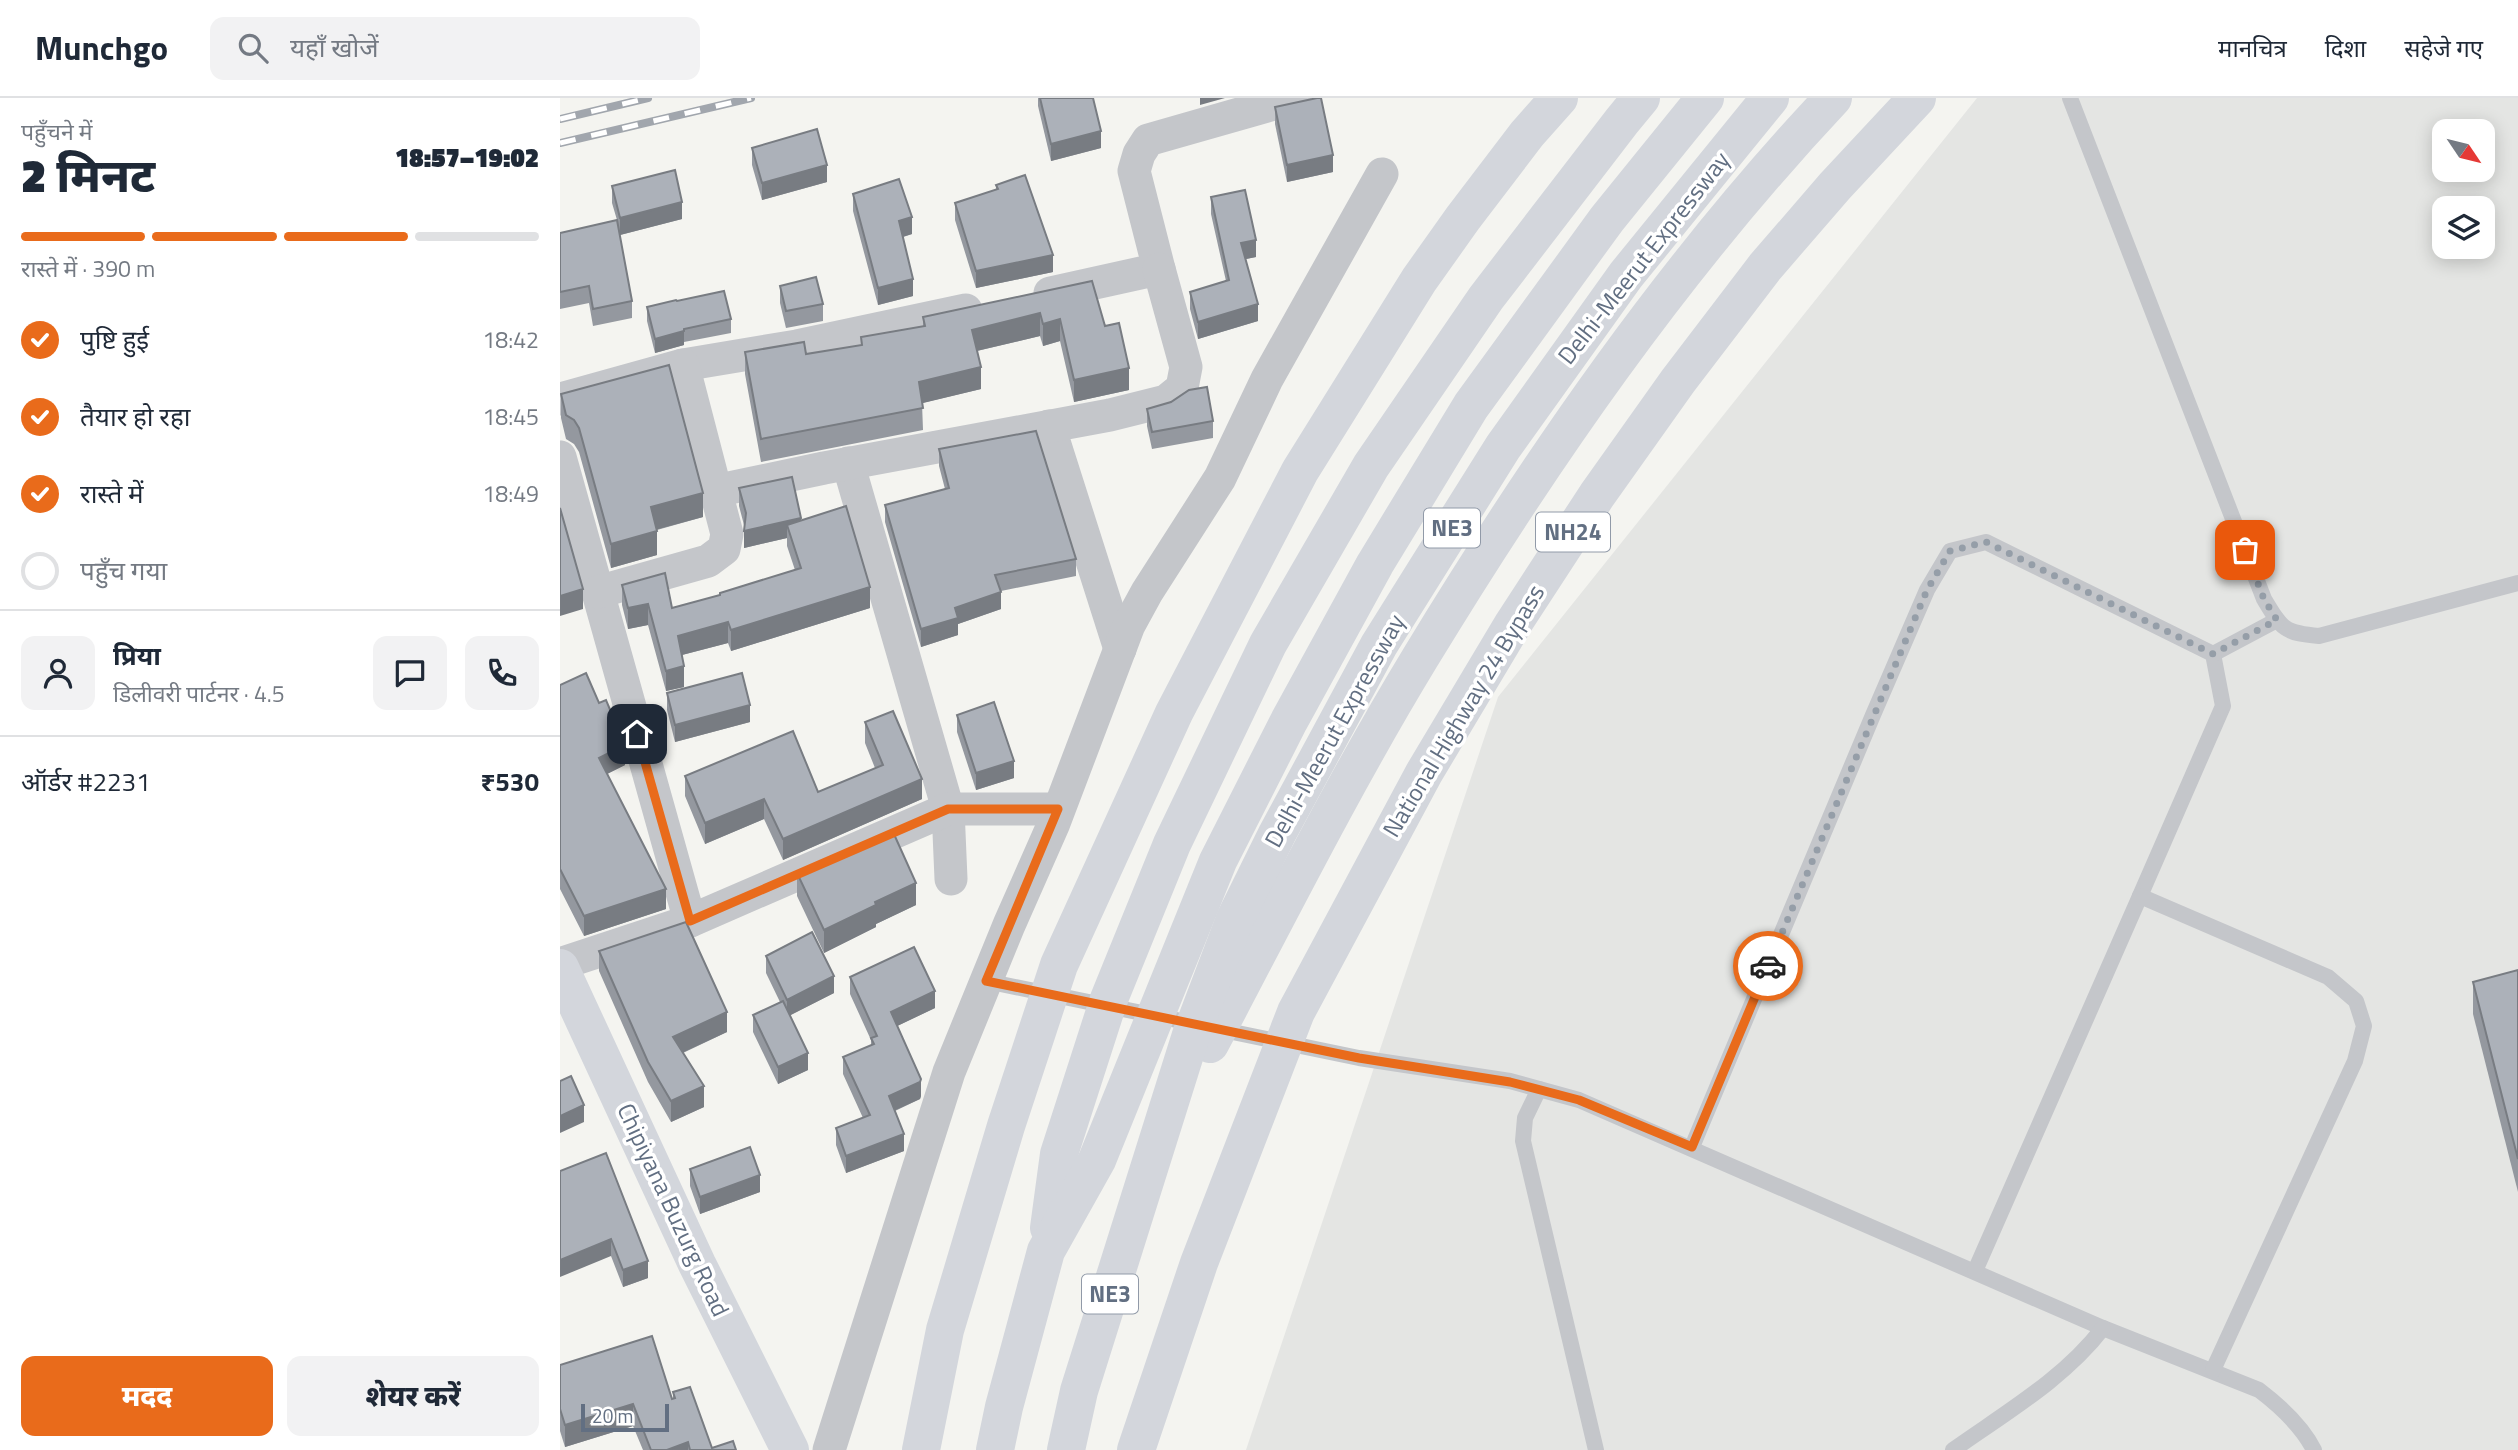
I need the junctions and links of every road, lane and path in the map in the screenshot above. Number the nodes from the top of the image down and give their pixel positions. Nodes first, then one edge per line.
1 (1295, 98) edge
2 (1559, 98) edge
3 (1642, 98) edge
4 (1704, 98) edge
5 (1770, 98) edge
6 (1833, 98) edge
7 (1917, 98) edge
8 (2070, 98) edge
9 (1382, 174) dead end
10 (1159, 269) junction
11 (683, 365) junction
12 (560, 399) edge
13 (1049, 426) junction
14 (560, 457) edge
15 (848, 463) junction
16 (715, 491) junction
17 (2518, 583) edge
18 (597, 592) junction
19 (2277, 620) junction
20 (1120, 649) junction
21 (2213, 654) junction
22 (948, 809) junction
23 (1058, 809) junction
24 (951, 880) dead end
25 (2140, 896) junction
26 (690, 921) junction
27 (560, 966) edge
28 (986, 981) junction
29 (1208, 1024) junction
30 (1539, 1089) junction
31 (1692, 1147) junction
32 (1046, 1251) junction
33 (1975, 1271) junction
34 (2104, 1328) junction
35 (2213, 1370) junction
36 (932, 1391) junction
37 (790, 1450) edge
38 (829, 1450) edge
39 (898, 1450) edge
40 (920, 1450) edge
41 (995, 1450) edge
42 (1066, 1450) edge
43 (1136, 1450) edge
44 (1597, 1450) edge
45 (1953, 1450) edge
46 (2314, 1450) edge

1 - 10 street
2 - 36 main road
3 - 32 main road
4 - 32 main road, Delhi-Meerut Expressway / NE3
5 - 29 main road, Delhi-Meerut Expressway / NE3
6 - 29 main road
7 - 43 main road, National Highway 24 Bypass / NH24
8 - 19 lane
9 - 20 street
10 - 11 street
10 - 13 street
11 - 12 street
11 - 16 street
13 - 15 street
13 - 20 street
14 - 18 street
15 - 16 street
15 - 22 street
16 - 18 street
17 - 19 lane
18 - 26 street
19 - 21 lane
20 - 23 street
21 - 25 lane
21 - 31 lane
22 - 23 street
22 - 24 street
22 - 26 street
23 - 28 street
25 - 33 lane
25 - 35 lane
26 - 27 street
27 - 37 main road, Chipiyana Buzurg Road
28 - 30 lane
28 - 38 street
29 - 42 main road, NE3
30 - 31 lane
30 - 44 lane
31 - 33 lane
32 - 41 main road, Delhi-Meerut Expressway / NE3
33 - 34 lane
34 - 35 lane
34 - 45 lane
35 - 46 lane
36 - 39 main road
36 - 40 main road

